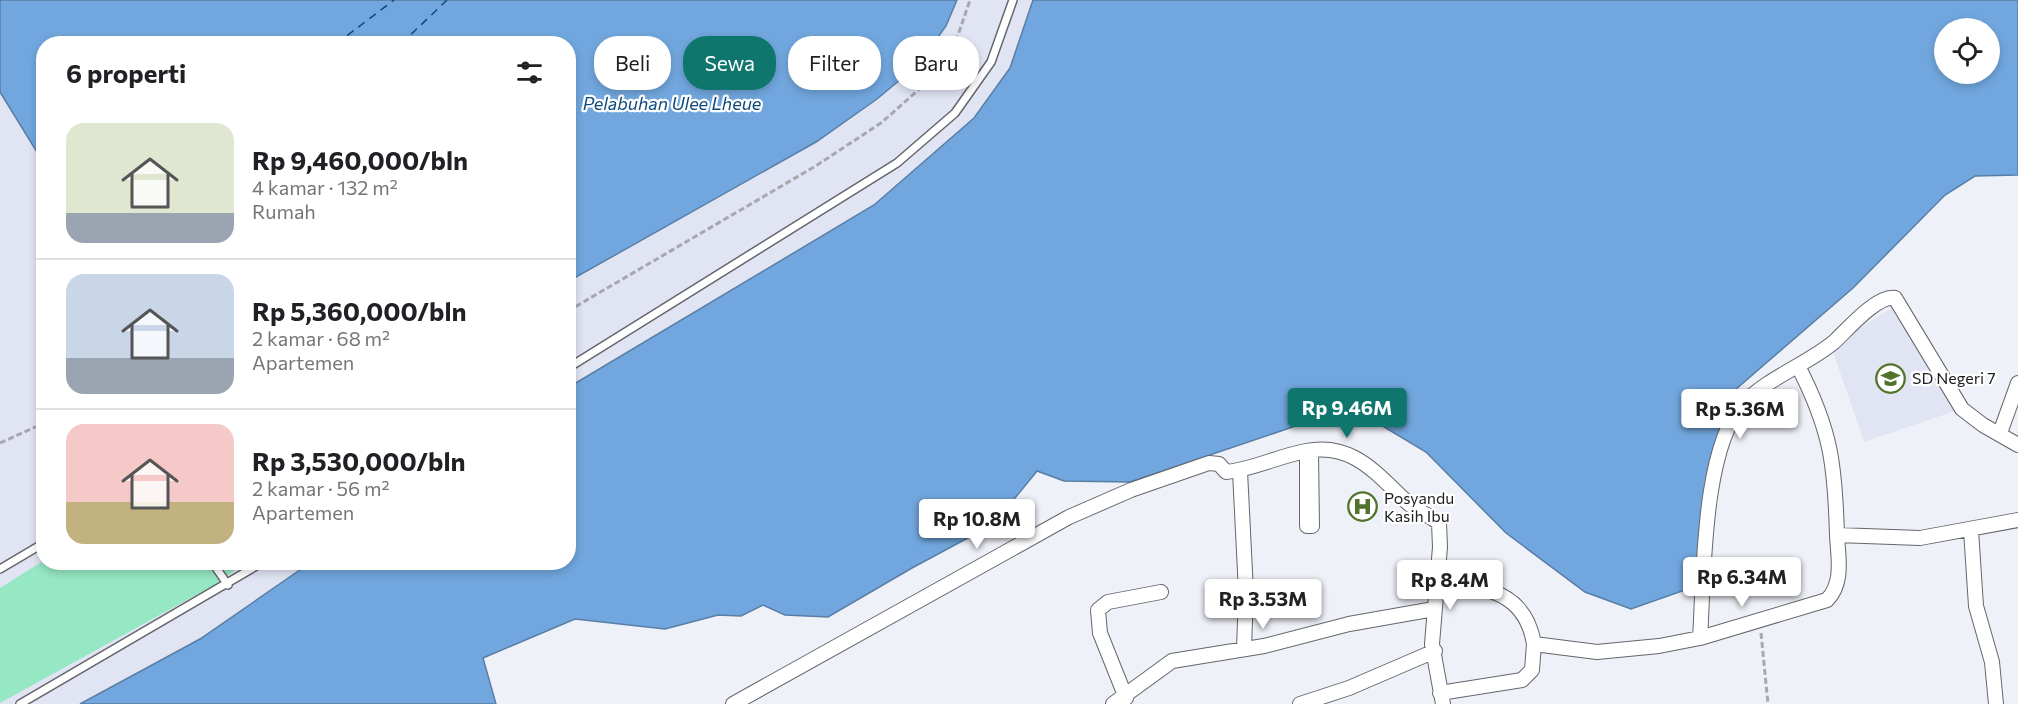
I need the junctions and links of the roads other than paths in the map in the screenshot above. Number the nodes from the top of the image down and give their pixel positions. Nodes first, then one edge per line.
1 (1013, 0) edge
2 (576, 363) edge
3 (1798, 366) junction
4 (2018, 383) edge
5 (2000, 433) junction
6 (2018, 445) edge
7 (1239, 471) junction
8 (2018, 520) edge
9 (1971, 530) junction
10 (1837, 535) junction
11 (36, 548) edge
12 (0, 569) edge
13 (218, 570) edge
14 (251, 570) edge
15 (1437, 578) junction
16 (228, 585) junction
17 (1161, 592) dead end
18 (1434, 609) junction
19 (1700, 638) junction
20 (1534, 644) junction
21 (1244, 649) junction
22 (1435, 651) junction
23 (1442, 698) edge
24 (1119, 701) edge
25 (20, 704) edge
26 (733, 704) edge
27 (1300, 704) edge
28 (1995, 704) edge

1 - 2 lane
3 - 5 street
3 - 10 street
3 - 19 street
4 - 5 street
5 - 6 street
7 - 15 street
7 - 21 street
7 - 26 street
8 - 9 street
9 - 10 street
9 - 28 street
10 - 19 street
11 - 12 lane
13 - 16 lane
14 - 16 lane
15 - 18 street
15 - 20 street
16 - 25 lane
17 - 24 street
18 - 21 street
18 - 22 street
19 - 20 street
20 - 23 street
21 - 24 street
22 - 23 street
22 - 27 street

